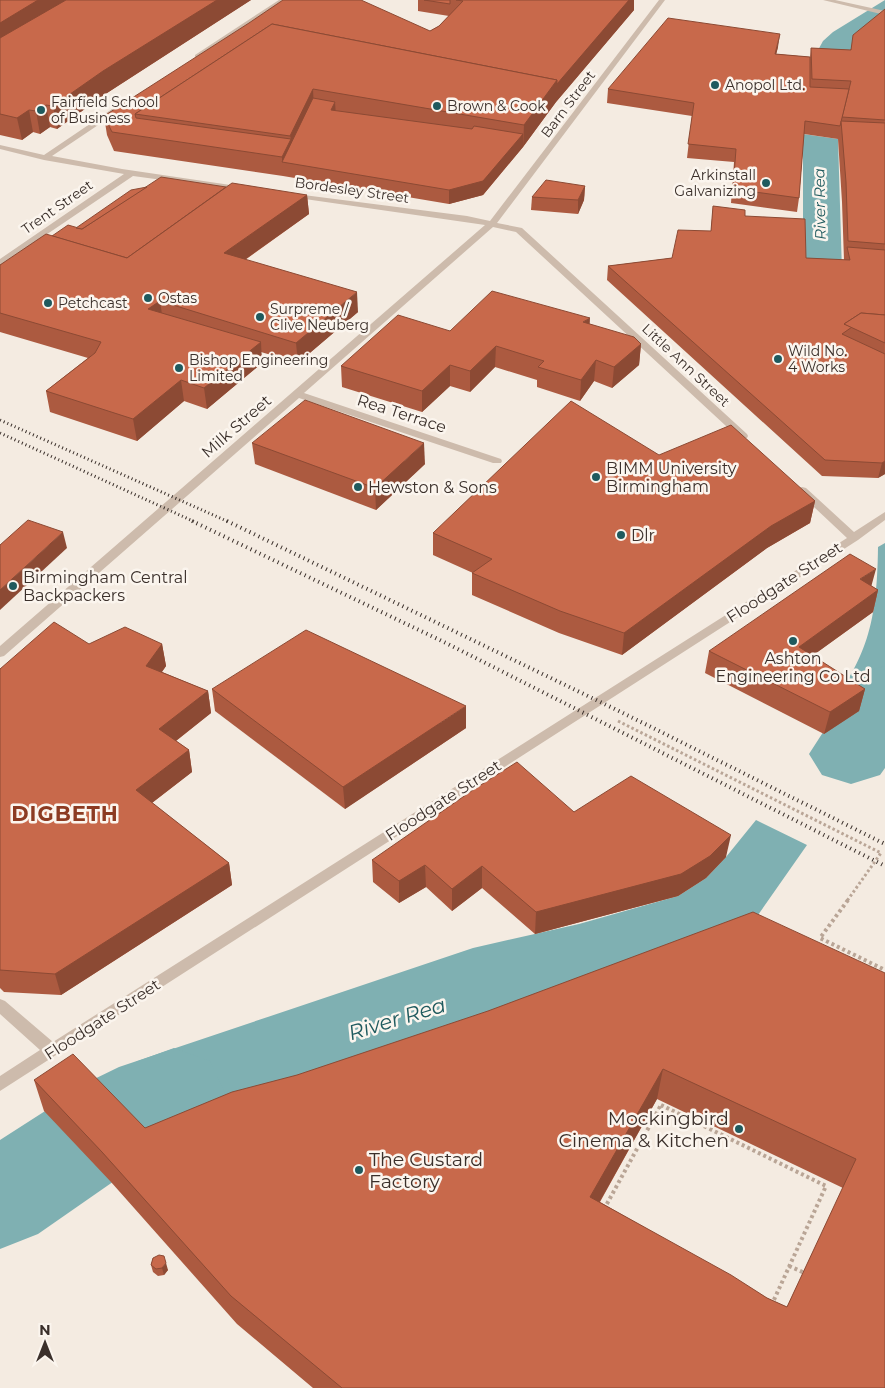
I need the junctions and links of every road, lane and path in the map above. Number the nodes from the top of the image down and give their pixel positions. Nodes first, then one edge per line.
1 (283, 0) edge
2 (662, 0) edge
3 (826, 0) edge
4 (885, 14) edge
5 (192, 60) edge
6 (127, 104) edge
7 (0, 147) edge
8 (44, 158) junction
9 (130, 174) junction
10 (255, 191) edge
11 (284, 194) edge
12 (493, 224) junction
13 (0, 263) edge
14 (297, 394) junction
15 (752, 444) edge
16 (497, 461) dead end
17 (796, 484) edge
18 (885, 514) edge
19 (854, 538) junction
20 (1, 651) edge
21 (618, 721) dead end
22 (885, 970) edge
23 (0, 1005) edge
24 (52, 1051) junction
25 (0, 1084) edge
26 (789, 1266) junction
27 (815, 1277) edge

1 - 5 street
2 - 12 street, Barn Street
3 - 4 street
6 - 8 street
7 - 8 street
8 - 9 street
9 - 10 street
9 - 13 street, Trent Street
11 - 12 street, Bordesley Street
12 - 14 street, Milk Street
12 - 15 street, Little Ann Street
14 - 16 street, Rea Terrace
14 - 20 street, Milk Street
17 - 19 street
18 - 19 street, Floodgate Street
19 - 24 street, Floodgate Street
21 - 22 path
23 - 24 street
24 - 25 street, Floodgate Street
26 - 26 path
26 - 27 path

